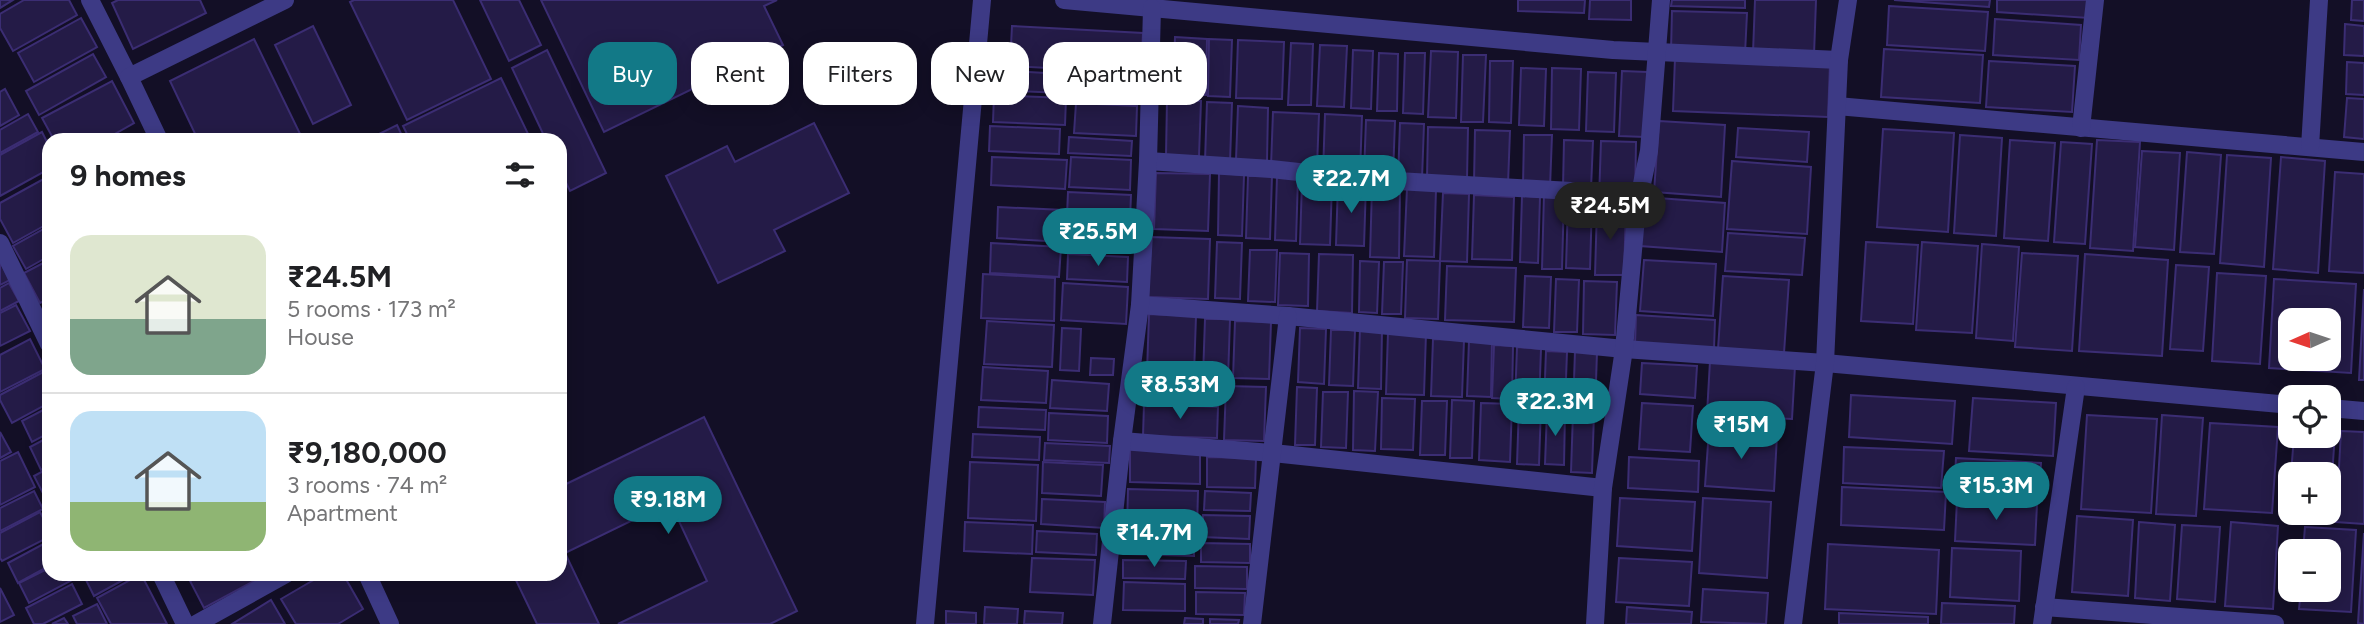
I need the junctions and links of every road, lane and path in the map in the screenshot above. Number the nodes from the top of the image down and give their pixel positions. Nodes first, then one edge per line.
1 (90, 0) edge
2 (285, 0) edge
3 (982, 0) edge
4 (1064, 0) edge
5 (1661, 0) edge
6 (1848, 0) edge
7 (2095, 0) edge
8 (2319, 0) edge
9 (1161, 5) edge
10 (1658, 52) junction
11 (1839, 60) junction
12 (129, 77) junction
13 (1837, 106) junction
14 (2081, 128) junction
15 (156, 133) edge
16 (2310, 147) junction
17 (2364, 152) edge
18 (1148, 161) junction
19 (1637, 207) junction
20 (0, 243) edge
21 (1140, 305) junction
22 (1288, 316) junction
23 (42, 330) edge
24 (1624, 349) junction
25 (1825, 363) junction
26 (2076, 387) junction
27 (2278, 404) edge
28 (2341, 409) edge
29 (2364, 411) edge
30 (1122, 441) junction
31 (1273, 453) junction
32 (1603, 488) junction
33 (164, 581) edge
34 (273, 581) edge
35 (370, 581) edge
36 (2043, 615) edge
37 (2263, 623) edge
38 (185, 624) edge
39 (196, 624) edge
40 (390, 624) edge
41 (925, 624) edge
42 (1102, 624) edge
43 (1252, 624) edge
44 (1595, 624) edge
45 (1793, 624) edge

1 - 12 street
2 - 12 street
3 - 41 street
4 - 9 street
5 - 10 street
6 - 11 street
7 - 14 street
8 - 16 street
9 - 10 street
9 - 18 street
10 - 11 street
10 - 19 street
11 - 13 street
12 - 15 street
13 - 14 street
13 - 25 street
14 - 16 street
16 - 17 street
18 - 19 street
18 - 21 street
19 - 24 street
20 - 23 street
21 - 22 street
21 - 30 street
22 - 24 street
22 - 31 street
24 - 25 street
24 - 32 street
25 - 26 street
25 - 45 street
26 - 27 street
26 - 36 street
28 - 29 street
30 - 31 street
30 - 42 street
31 - 32 street
31 - 43 street
32 - 44 street
33 - 38 street
34 - 39 street
35 - 40 street
36 - 37 street

